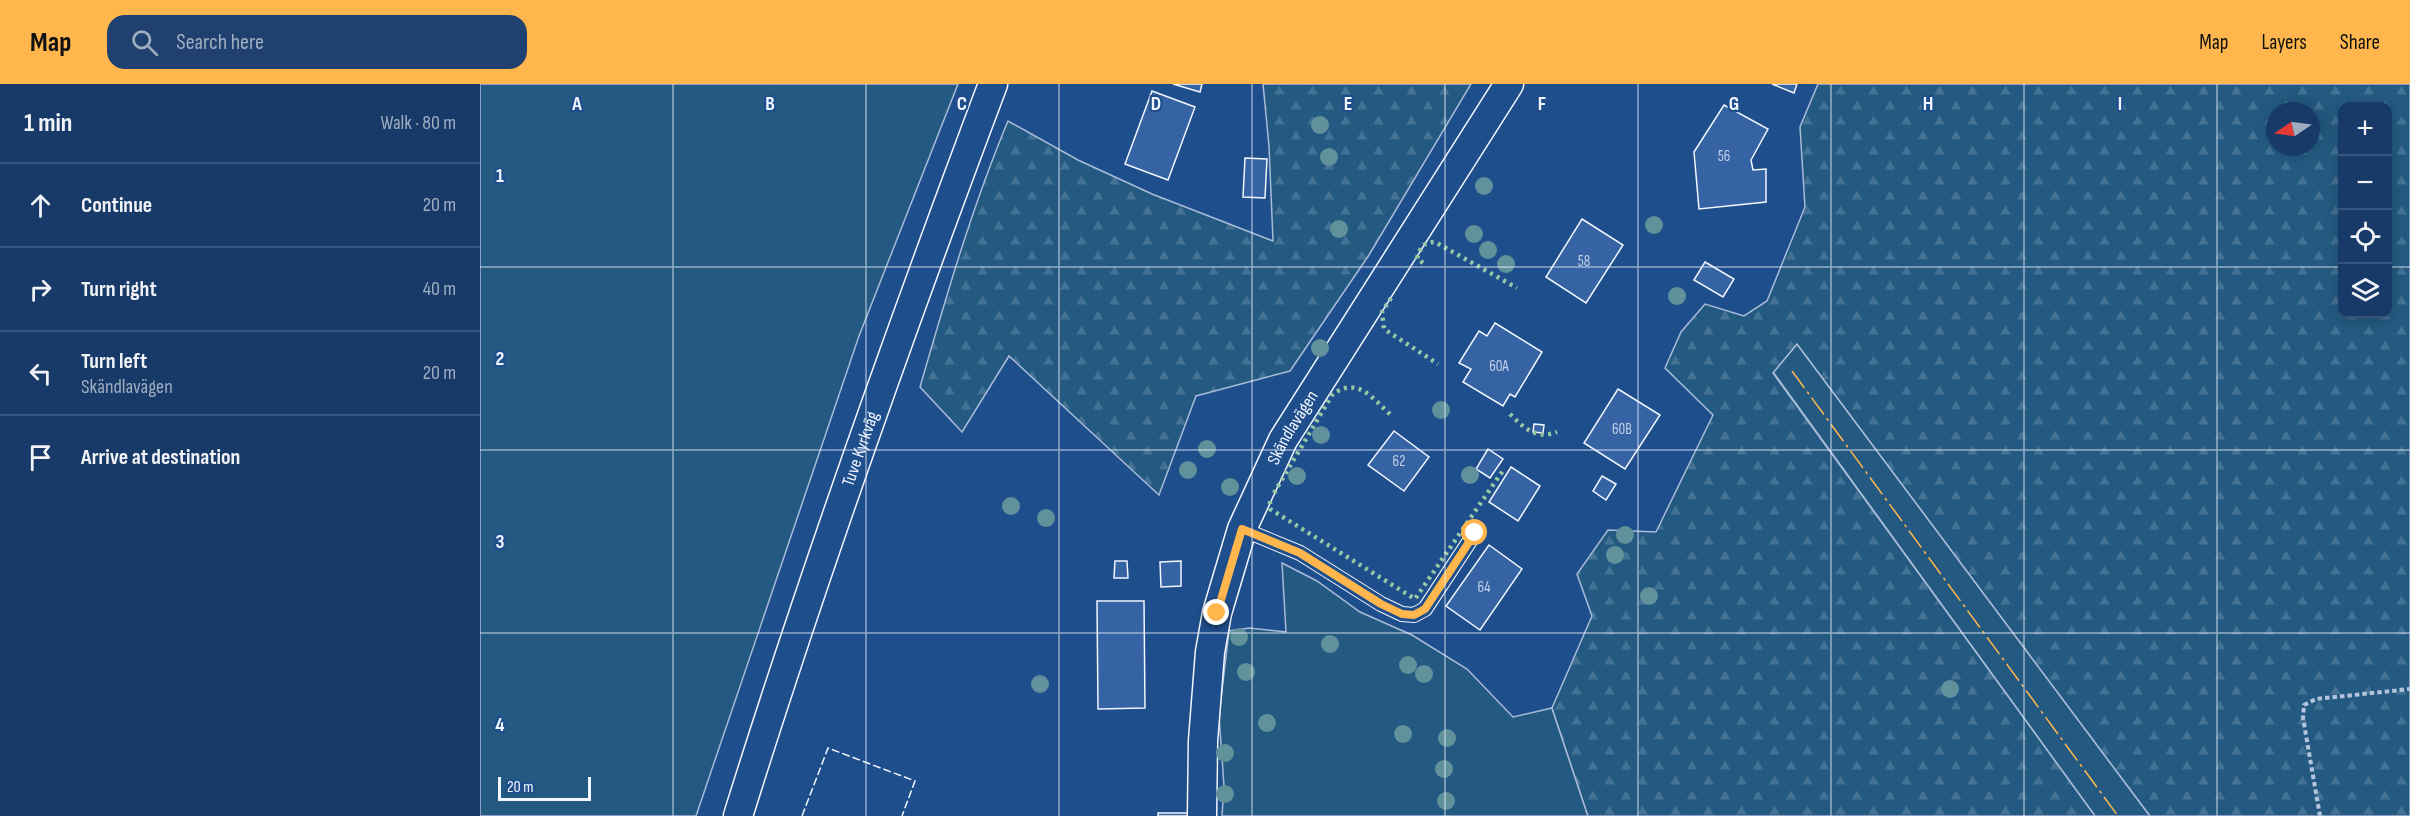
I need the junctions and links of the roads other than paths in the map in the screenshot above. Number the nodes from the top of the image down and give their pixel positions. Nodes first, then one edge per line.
1 (993, 84) edge
2 (1509, 84) edge
3 (1242, 529) junction
4 (1475, 533) dead end
5 (738, 816) edge
6 (1202, 816) edge

1 - 5 street, Tuve Kyrkväg
2 - 3 street, Skändlavägen
3 - 4 lane
3 - 6 street, Skändlavägen

